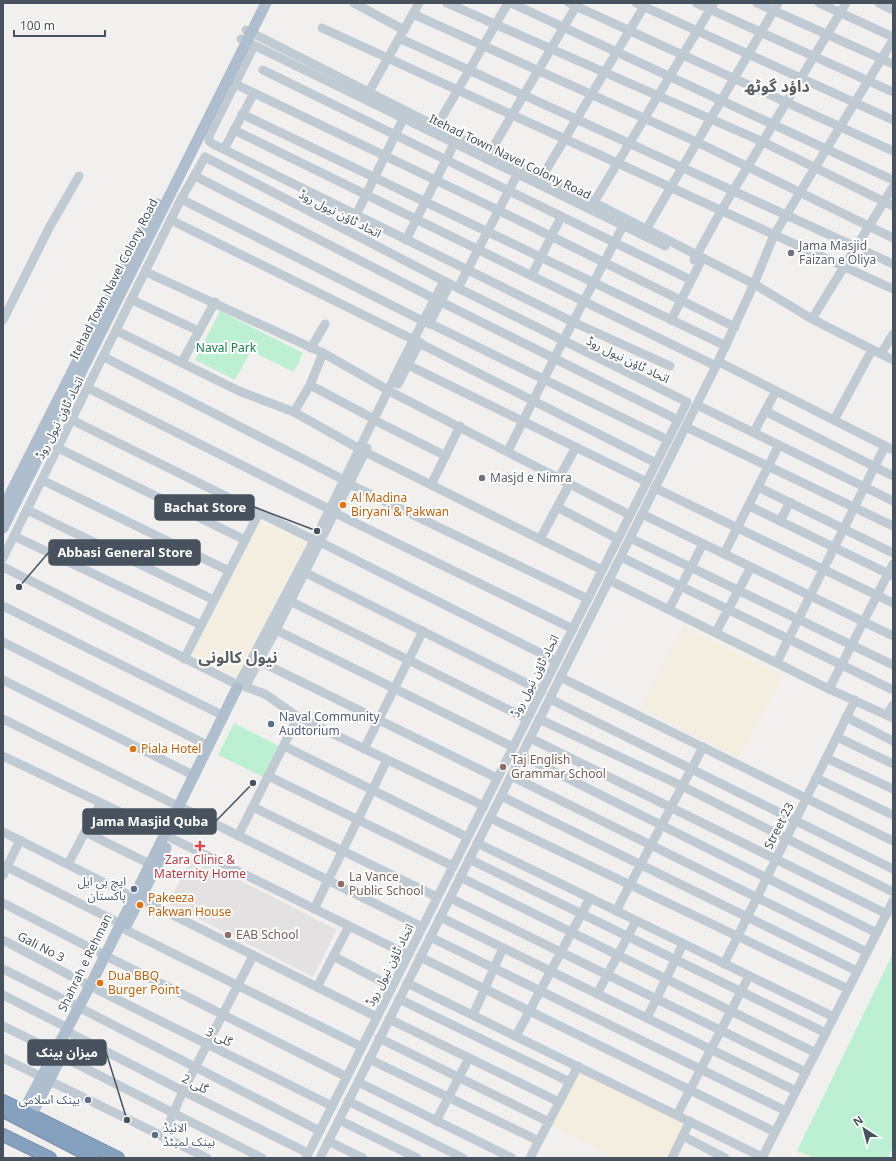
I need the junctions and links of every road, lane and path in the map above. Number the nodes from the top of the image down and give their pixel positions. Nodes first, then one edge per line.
1 (259, 3) edge
2 (266, 3) edge
3 (354, 3) edge
4 (408, 3) edge
5 (447, 3) edge
6 (509, 3) edge
7 (696, 3) edge
8 (757, 3) edge
9 (819, 3) edge
10 (846, 3) edge
11 (879, 3) edge
12 (574, 4) edge
13 (642, 4) edge
14 (712, 6) edge
15 (776, 7) edge
16 (416, 8) edge
17 (893, 10) edge
18 (840, 13) junction
19 (496, 25) junction
20 (322, 28) dead end
21 (563, 28) junction
22 (404, 30) junction
23 (630, 31) junction
24 (697, 31) junction
25 (761, 32) junction
26 (827, 34) junction
27 (248, 38) junction
28 (399, 38) junction
29 (893, 38) edge
30 (483, 46) junction
31 (551, 49) junction
32 (617, 52) junction
33 (748, 54) junction
34 (682, 55) junction
35 (814, 56) junction
36 (388, 58) junction
37 (882, 58) junction
38 (893, 64) edge
39 (263, 70) dead end
40 (469, 70) junction
41 (538, 71) junction
42 (605, 72) junction
43 (669, 76) junction
44 (734, 78) junction
45 (801, 78) junction
46 (868, 80) junction
47 (235, 84) junction
48 (458, 90) junction
49 (254, 92) junction
50 (893, 92) edge
51 (592, 94) junction
52 (524, 95) junction
53 (367, 96) junction
54 (658, 96) junction
55 (721, 100) junction
56 (786, 102) junction
57 (855, 103) junction
58 (242, 114) junction
59 (512, 115) junction
60 (644, 118) junction
61 (404, 119) junction
62 (577, 119) junction
63 (710, 119) junction
64 (893, 120) edge
65 (773, 125) junction
66 (840, 127) junction
67 (234, 130) junction
68 (435, 130) junction
69 (395, 136) junction
70 (565, 139) junction
71 (697, 142) junction
72 (763, 142) junction
73 (629, 143) junction
74 (454, 144) junction
75 (224, 149) junction
76 (826, 149) junction
77 (893, 151) edge
78 (385, 156) junction
79 (487, 157) junction
80 (446, 160) junction
81 (617, 163) junction
82 (682, 167) junction
83 (748, 167) junction
84 (815, 168) junction
85 (517, 174) junction
86 (79, 176) dead end
87 (194, 176) junction
88 (375, 177) junction
89 (436, 180) junction
90 (893, 180) edge
91 (540, 181) junction
92 (670, 187) junction
93 (893, 187) edge
94 (508, 191) junction
95 (733, 191) junction
96 (800, 192) junction
97 (366, 194) junction
98 (181, 199) junction
99 (425, 201) junction
100 (884, 202) junction
101 (591, 206) junction
102 (893, 206) edge
103 (498, 210) junction
104 (721, 211) junction
105 (356, 215) junction
106 (786, 215) junction
107 (561, 217) junction
108 (416, 219) junction
109 (171, 220) junction
110 (623, 226) junction
111 (869, 226) junction
112 (488, 231) junction
113 (644, 232) junction
114 (774, 235) junction
115 (552, 236) junction
116 (893, 238) edge
117 (406, 240) junction
118 (614, 243) junction
119 (856, 247) junction
120 (478, 249) junction
121 (541, 256) junction
122 (697, 260) junction
123 (604, 262) junction
124 (893, 264) edge
125 (844, 267) junction
126 (467, 270) junction
127 (146, 272) junction
128 (532, 275) junction
129 (691, 280) junction
130 (594, 282) junction
131 (451, 284) junction
132 (753, 287) junction
133 (893, 289) edge
134 (132, 300) junction
135 (438, 301) junction
136 (584, 301) junction
137 (681, 301) junction
138 (215, 302) junction
139 (812, 319) junction
140 (3, 320) edge
141 (671, 320) junction
142 (426, 322) junction
143 (573, 322) junction
144 (325, 324) dead end
145 (735, 327) junction
146 (117, 331) junction
147 (199, 331) junction
148 (893, 334) edge
149 (563, 341) junction
150 (416, 342) junction
151 (726, 346) junction
152 (311, 348) junction
153 (872, 350) junction
154 (323, 353) junction
155 (881, 354) junction
156 (84, 358) junction
157 (104, 358) junction
158 (554, 358) junction
159 (893, 360) edge
160 (182, 362) junction
161 (717, 364) junction
162 (408, 365) junction
163 (670, 366) dead end
164 (544, 380) junction
165 (310, 385) junction
166 (88, 388) junction
167 (391, 391) junction
168 (776, 391) junction
169 (533, 401) junction
170 (697, 405) junction
171 (765, 411) junction
172 (294, 412) junction
173 (72, 420) junction
174 (376, 420) junction
175 (678, 420) junction
176 (834, 420) junction
177 (523, 422) junction
178 (460, 426) junction
179 (686, 427) junction
180 (754, 432) junction
181 (668, 440) junction
182 (779, 444) junction
183 (576, 447) junction
184 (58, 448) junction
185 (889, 448) edge
186 (362, 450) junction
187 (508, 451) junction
188 (446, 456) junction
189 (656, 463) junction
190 (769, 466) junction
191 (874, 466) junction
192 (893, 476) edge
193 (559, 478) junction
194 (42, 480) junction
195 (346, 482) junction
196 (647, 482) junction
197 (570, 483) junction
198 (431, 485) junction
199 (758, 487) junction
200 (865, 487) junction
201 (655, 488) junction
202 (893, 501) edge
203 (790, 502) junction
204 (749, 506) junction
205 (557, 507) junction
206 (854, 507) junction
207 (3, 508) edge
208 (27, 510) junction
209 (332, 511) junction
210 (259, 513) junction
211 (642, 514) junction
212 (630, 515) junction
213 (780, 521) junction
214 (893, 526) edge
215 (738, 527) junction
216 (3, 528) edge
217 (843, 528) junction
218 (14, 536) junction
219 (630, 538) junction
220 (540, 539) junction
221 (618, 539) junction
222 (245, 540) junction
223 (317, 541) junction
224 (703, 544) junction
225 (834, 547) junction
226 (893, 553) edge
227 (724, 554) junction
228 (621, 557) junction
229 (3, 558) edge
230 (893, 564) edge
231 (3, 567) edge
232 (691, 567) junction
233 (751, 567) junction
234 (602, 570) junction
235 (823, 570) junction
236 (229, 571) junction
237 (304, 572) junction
238 (891, 575) edge
239 (609, 580) junction
240 (681, 586) junction
241 (739, 591) junction
242 (810, 596) junction
243 (877, 596) junction
244 (588, 599) junction
245 (214, 600) junction
246 (290, 601) junction
247 (893, 604) edge
248 (3, 606) edge
249 (669, 610) junction
250 (729, 610) junction
251 (798, 620) junction
252 (864, 622) junction
253 (202, 625) junction
254 (573, 629) junction
255 (276, 630) junction
256 (423, 631) junction
257 (716, 632) junction
258 (893, 636) edge
259 (789, 639) junction
260 (3, 642) edge
261 (851, 645) junction
262 (184, 659) junction
263 (259, 660) junction
264 (408, 660) junction
265 (556, 661) junction
266 (777, 662) junction
267 (841, 665) junction
268 (893, 665) edge
269 (560, 677) junction
270 (3, 680) edge
271 (242, 687) junction
272 (394, 688) junction
273 (829, 689) junction
274 (893, 690) edge
275 (542, 691) junction
276 (550, 699) junction
277 (856, 700) junction
278 (893, 705) edge
279 (224, 716) junction
280 (298, 717) junction
281 (890, 717) edge
282 (846, 718) junction
283 (3, 719) edge
284 (527, 719) junction
285 (540, 719) junction
286 (378, 720) junction
287 (837, 737) junction
288 (530, 738) junction
289 (893, 741) edge
290 (209, 746) junction
291 (284, 746) junction
292 (513, 746) junction
293 (703, 748) junction
294 (364, 749) junction
295 (521, 755) junction
296 (3, 756) edge
297 (826, 758) junction
298 (387, 760) junction
299 (893, 764) edge
300 (691, 769) junction
301 (195, 776) junction
302 (268, 776) junction
303 (511, 776) junction
304 (497, 778) junction
305 (816, 778) junction
306 (682, 786) junction
307 (893, 789) edge
308 (372, 790) junction
309 (501, 796) junction
310 (806, 798) junction
311 (100, 804) junction
312 (484, 806) junction
313 (253, 807) junction
314 (671, 807) junction
315 (182, 808) junction
316 (893, 815) edge
317 (490, 818) junction
318 (358, 820) junction
319 (795, 820) junction
320 (662, 825) junction
321 (3, 832) edge
322 (85, 832) junction
323 (168, 836) junction
324 (238, 836) junction
325 (468, 838) junction
326 (787, 838) junction
327 (20, 840) junction
328 (893, 841) edge
329 (477, 843) junction
330 (651, 845) junction
331 (343, 851) junction
332 (469, 859) junction
333 (776, 859) junction
334 (68, 864) junction
335 (150, 864) junction
336 (641, 865) junction
337 (453, 866) junction
338 (4, 869) edge
339 (893, 869) edge
340 (460, 877) junction
341 (767, 878) junction
342 (328, 881) junction
343 (630, 884) junction
344 (893, 892) edge
345 (437, 897) junction
346 (137, 898) junction
347 (450, 898) junction
348 (590, 898) junction
349 (757, 898) junction
350 (893, 901) edge
351 (3, 903) edge
352 (314, 909) junction
353 (616, 911) junction
354 (582, 913) junction
355 (887, 914) junction
356 (440, 917) junction
357 (747, 917) junction
358 (636, 921) junction
359 (122, 926) junction
360 (349, 926) junction
361 (422, 928) junction
362 (572, 932) junction
363 (877, 933) junction
364 (628, 936) junction
365 (738, 936) junction
366 (430, 937) junction
367 (3, 940) edge
368 (683, 944) junction
369 (503, 948) junction
370 (561, 952) junction
371 (867, 952) junction
372 (408, 955) junction
373 (618, 955) junction
374 (253, 956) junction
375 (333, 956) junction
376 (107, 957) junction
377 (420, 957) junction
378 (676, 959) junction
379 (724, 964) junction
380 (494, 968) junction
381 (3, 969) edge
382 (551, 971) junction
383 (857, 971) junction
384 (607, 975) junction
385 (749, 976) junction
386 (666, 979) junction
387 (407, 983) junction
388 (238, 986) junction
389 (93, 987) junction
390 (317, 987) junction
391 (392, 987) junction
392 (485, 988) junction
393 (848, 989) junction
394 (540, 991) junction
395 (741, 991) junction
396 (597, 994) junction
397 (3, 995) edge
398 (399, 999) junction
399 (656, 999) junction
400 (81, 1009) junction
401 (530, 1011) junction
402 (731, 1011) junction
403 (223, 1015) junction
404 (473, 1015) junction
405 (377, 1017) junction
406 (647, 1018) junction
407 (834, 1018) junction
408 (389, 1020) junction
409 (3, 1026) edge
410 (721, 1030) junction
411 (70, 1031) junction
412 (826, 1033) junction
413 (516, 1036) junction
414 (379, 1038) junction
415 (207, 1045) junction
416 (362, 1047) junction
417 (711, 1050) junction
418 (816, 1053) junction
419 (59, 1054) junction
420 (3, 1058) edge
421 (469, 1058) junction
422 (369, 1059) junction
423 (578, 1066) junction
424 (195, 1068) junction
425 (701, 1069) junction
426 (806, 1072) junction
427 (347, 1077) junction
428 (459, 1077) junction
429 (46, 1078) junction
430 (358, 1082) junction
431 (570, 1082) junction
432 (690, 1090) junction
433 (183, 1091) junction
434 (796, 1091) junction
435 (448, 1098) junction
436 (3, 1101) edge
437 (348, 1102) junction
438 (559, 1102) junction
439 (332, 1106) junction
440 (3, 1111) edge
441 (786, 1111) junction
442 (174, 1114) junction
443 (677, 1115) junction
444 (25, 1117) junction
445 (339, 1120) junction
446 (436, 1121) junction
447 (690, 1121) junction
448 (549, 1122) junction
449 (320, 1130) junction
450 (775, 1132) junction
451 (3, 1135) edge
452 (683, 1136) junction
453 (163, 1137) junction
454 (328, 1141) junction
455 (539, 1141) junction
456 (3, 1144) edge
457 (307, 1155) edge
458 (111, 1157) edge
459 (674, 1157) edge
460 (31, 1158) edge
461 (50, 1158) edge
462 (94, 1158) edge
463 (206, 1158) edge
464 (262, 1158) edge
465 (320, 1158) edge
466 (363, 1158) edge
467 (417, 1158) edge
468 (463, 1158) edge
469 (512, 1158) edge
470 (530, 1158) edge
471 (726, 1158) edge
472 (762, 1158) edge

1 - 27 main road, Itehad Town Navel Colony Road
2 - 27 main road, Itehad Town Navel Colony Road
3 - 22 street
4 - 16 street
5 - 19 street
6 - 19 street
6 - 21 street
7 - 14 street
8 - 15 street
9 - 18 street
10 - 18 street
11 - 17 street
12 - 21 street
12 - 23 street
13 - 23 street
13 - 24 street
14 - 24 street
14 - 25 street
15 - 25 street
15 - 26 street
16 - 22 street
16 - 30 street
18 - 26 street
18 - 29 street
19 - 30 street
19 - 31 street
20 - 36 street
21 - 31 street
21 - 32 street
22 - 28 street
23 - 32 street
23 - 34 street
24 - 33 street
24 - 34 street
25 - 33 street
25 - 35 street
26 - 35 street
26 - 37 street
27 - 47 street
27 - 53 street, Itehad Town Navel Colony Road
27 - 53 street, Itehad Town Navel Colony Road
27 - 156 main road, Itehad Town Navel Colony Road
28 - 36 street
28 - 40 street
29 - 37 street
30 - 40 street
30 - 41 street
31 - 41 street
31 - 42 street
32 - 42 street
32 - 43 street
33 - 44 street
33 - 45 street
34 - 43 street
34 - 44 street
35 - 45 street
35 - 46 street
36 - 48 street
36 - 53 street
37 - 38 street
37 - 46 street
39 - 69 street
40 - 48 street
40 - 52 street
41 - 51 street
41 - 52 street
42 - 51 street
42 - 54 street
43 - 54 street
43 - 55 street
44 - 55 street
44 - 56 street
45 - 56 street
45 - 57 street
46 - 50 street
46 - 57 street
47 - 49 street
47 - 75 street
48 - 59 street
48 - 68 street
49 - 58 street
49 - 78 street
51 - 60 street
51 - 62 street
52 - 59 street
52 - 62 street
53 - 61 street, Itehad Town Navel Colony Road
53 - 68 street, Itehad Town Navel Colony Road
54 - 60 street
54 - 63 street
55 - 63 street
55 - 65 street
56 - 65 street
56 - 66 street
57 - 64 street
57 - 66 street
58 - 67 street
58 - 88 street
59 - 70 street
59 - 79 street
60 - 71 street
60 - 73 street
61 - 68 street, Itehad Town Navel Colony Road
61 - 69 street
62 - 70 street
62 - 73 street
63 - 71 street
63 - 72 street
65 - 72 street
65 - 76 street
66 - 76 street
66 - 77 street
67 - 75 street
67 - 97 street
68 - 74 street, Itehad Town Navel Colony Road
68 - 79 street, Itehad Town Navel Colony Road
69 - 78 street
69 - 80 street
70 - 81 street
70 - 91 street
71 - 82 street
71 - 83 street
72 - 83 street
72 - 84 street
73 - 81 street
73 - 82 street
74 - 79 street, Itehad Town Navel Colony Road
74 - 80 street
75 - 105 street
76 - 84 street
76 - 90 street
78 - 88 street
78 - 89 street
79 - 85 street, Itehad Town Navel Colony Road
79 - 91 street, Itehad Town Navel Colony Road
80 - 89 street
80 - 94 street
81 - 92 street
81 - 101 street
82 - 92 street
82 - 95 street
83 - 95 street
83 - 96 street
84 - 96 street
84 - 100 street
85 - 91 street, Itehad Town Navel Colony Road
85 - 94 street
86 - 140 street
87 - 98 street, اتحاد ٹاؤن نیول روڈ
87 - 131 street, اتحاد ٹاؤن نیول روڈ
87 - 135 street
88 - 97 street
88 - 99 street
89 - 99 street
89 - 103 street
91 - 101 street, Itehad Town Navel Colony Road
92 - 104 street
92 - 113 street
93 - 100 street
94 - 103 street
94 - 107 street
95 - 104 street
95 - 106 street
96 - 106 street
96 - 111 street
97 - 105 street
97 - 108 street
98 - 109 street, اتحاد ٹاؤن نیول روڈ
98 - 142 street
99 - 108 street
99 - 112 street
100 - 102 street
100 - 111 street
101 - 110 street, Itehad Town Navel Colony Road
101 - 113 street, Itehad Town Navel Colony Road
103 - 112 street
103 - 115 street
104 - 114 street
104 - 122 street
105 - 117 street
106 - 114 street
106 - 119 street
107 - 115 street
107 - 118 street
108 - 117 street
108 - 120 street
109 - 127 street, اتحاد ٹاؤن نیول روڈ
109 - 150 street
110 - 113 street, Itehad Town Navel Colony Road
110 - 118 street
111 - 116 street
111 - 119 street
112 - 120 street
112 - 121 street
113 - 122 street, Itehad Town Navel Colony Road
114 - 125 street
114 - 132 street
115 - 121 street
115 - 123 street
117 - 126 street
118 - 123 street
118 - 129 street
119 - 124 street
119 - 125 street
120 - 126 street
120 - 128 street
121 - 128 street
121 - 130 street
122 - 129 street
122 - 132 street, Itehad Town Navel Colony Road
123 - 130 street
123 - 137 street
125 - 133 street
125 - 139 street
126 - 131 street
126 - 143 street
127 - 134 street, اتحاد ٹاؤن نیول روڈ
127 - 138 street
128 - 136 street
129 - 137 street
130 - 136 street
130 - 141 street
131 - 135 street
131 - 149 street, اتحاد ٹاؤن نیول روڈ
132 - 139 street, Itehad Town Navel Colony Road
132 - 145 street
134 - 146 street, اتحاد ٹاؤن نیول روڈ
134 - 147 street
135 - 142 street
135 - 158 street
136 - 143 street
136 - 161 street
137 - 141 street
137 - 145 street
138 - 147 street
138 - 152 street
139 - 153 street, Itehad Town Navel Colony Road
141 - 151 street
142 - 150 street
142 - 164 street
143 - 149 street
143 - 163 street
144 - 152 street
145 - 151 street
146 - 157 street, اتحاد ٹاؤن نیول روڈ
146 - 160 street
147 - 160 street
148 - 155 street
149 - 158 street
149 - 175 street, اتحاد ٹاؤن نیول روڈ
150 - 162 street
150 - 167 street
150 - 169 street
151 - 161 street
152 - 154 street
153 - 155 street, Itehad Town Navel Colony Road
153 - 176 street
154 - 165 street
154 - 167 street
155 - 159 street, Itehad Town Navel Colony Road
156 - 207 main road, Itehad Town Navel Colony Road
156 - 216 main road, Itehad Town Navel Colony Road
157 - 166 street, اتحاد ٹاؤن نیول روڈ
157 - 195 street
158 - 164 street
158 - 175 street
160 - 172 street
161 - 168 street
161 - 170 street
162 - 167 street
162 - 177 street
164 - 169 street
164 - 181 street
165 - 172 street
165 - 174 street
166 - 173 street, اتحاد ٹاؤن نیول روڈ
166 - 209 street
167 - 174 street
167 - 178 street
168 - 171 street
168 - 176 street
169 - 177 street
169 - 189 street
170 - 179 street
170 - 180 street
171 - 180 street
171 - 191 street
172 - 186 street
173 - 184 street, اتحاد ٹاؤن نیول روڈ
173 - 210 street
174 - 186 street
174 - 188 street
175 - 181 street, اتحاد ٹاؤن نیول روڈ
176 - 185 street
177 - 183 street
177 - 187 street
178 - 187 street
178 - 188 street
179 - 190 street
179 - 201 street
180 - 182 street
181 - 189 street, اتحاد ٹاؤن نیول روڈ
182 - 190 street
182 - 200 street
183 - 193 street
183 - 196 street
184 - 194 street, اتحاد ٹاؤن نیول روڈ
184 - 222 street
185 - 191 street
186 - 195 street
186 - 198 street
187 - 193 street
188 - 198 street
189 - 196 street, اتحاد ٹاؤن نیول روڈ
190 - 199 street
190 - 206 street
191 - 192 street
191 - 200 street
193 - 197 street
194 - 208 street, اتحاد ٹاؤن نیول روڈ
194 - 236 street
195 - 209 street
195 - 244 street
196 - 212 street, اتحاد ٹاؤن نیول روڈ
197 - 205 street
197 - 212 street
198 - 220 street
199 - 203 street
199 - 204 street
200 - 202 street
200 - 206 street
201 - 211 street
201 - 215 street
203 - 213 street
203 - 217 street
204 - 213 street
204 - 215 street
205 - 220 street
205 - 221 street
206 - 214 street
206 - 217 street
208 - 218 street, اتحاد ٹاؤن نیول روڈ
208 - 245 street
209 - 223 street
209 - 254 street
210 - 222 street
210 - 223 street
211 - 219 street
211 - 224 street
212 - 221 street, اتحاد ٹاؤن نیول روڈ
213 - 225 street
215 - 227 street
215 - 235 street
217 - 225 street
217 - 226 street
218 - 229 street, اتحاد ٹاؤن نیول روڈ
218 - 253 street
219 - 228 street
219 - 232 street
220 - 234 street
221 - 234 street, اتحاد ٹاؤن نیول روڈ
222 - 236 street
223 - 237 street
223 - 265 street
223 - 271 street
224 - 227 street
224 - 232 street
225 - 235 street
225 - 238 street
227 - 233 street
228 - 239 street
228 - 240 street
230 - 238 street
231 - 262 street
232 - 240 street
232 - 241 street
233 - 241 street
233 - 242 street
234 - 244 street, اتحاد ٹاؤن نیول روڈ
235 - 242 street
235 - 243 street
236 - 245 street
237 - 246 street
237 - 256 street
238 - 243 street
239 - 249 street
239 - 269 street
240 - 249 street
240 - 250 street
241 - 250 street
241 - 251 street
242 - 251 street
242 - 252 street
243 - 247 street
243 - 252 street
244 - 254 street, اتحاد ٹاؤن نیول روڈ
245 - 253 street
246 - 255 street
246 - 264 street
248 - 279 street
249 - 257 street
250 - 257 street
250 - 259 street
251 - 259 street
251 - 261 street
252 - 258 street
252 - 261 street
253 - 262 street
254 - 265 street, اتحاد ٹاؤن نیول روڈ
255 - 263 street
255 - 272 street
256 - 264 street
256 - 275 street
257 - 266 street
259 - 266 street
259 - 267 street
260 - 290 street
261 - 267 street
261 - 268 street
262 - 271 street
263 - 271 street
263 - 286 street
264 - 272 street
264 - 284 street
265 - 275 street, اتحاد ٹاؤن نیول روڈ
266 - 273 street
267 - 273 street
267 - 274 street
269 - 276 street
269 - 293 street
270 - 301 street
271 - 279 main road, Shahrah e Rehman
271 - 280 street
271 - 315 main road, Shahrah e Rehman
272 - 286 street
272 - 292 street
273 - 277 street
275 - 284 street, اتحاد ٹاؤن نیول روڈ
276 - 285 street
276 - 300 street
277 - 281 street
277 - 282 street, Street 23
278 - 281 street
279 - 290 main road, Shahrah e Rehman
280 - 291 street
280 - 294 street
282 - 287 street, Street 23
282 - 289 street
283 - 315 street
284 - 292 street, اتحاد ٹاؤن نیول روڈ
285 - 288 street
285 - 306 street
286 - 294 street
286 - 304 street
287 - 297 street, Street 23
287 - 299 street
288 - 295 street
288 - 314 street
290 - 301 main road, Shahrah e Rehman
291 - 302 street
291 - 308 street
292 - 304 street, اتحاد ٹاؤن نیول روڈ
293 - 300 street
293 - 310 street
294 - 298 street
295 - 303 street
295 - 320 street
296 - 311 street
297 - 305 street, Street 23
297 - 307 street
298 - 308 street
298 - 312 street
300 - 306 street
300 - 319 street
301 - 315 main road, Shahrah e Rehman
302 - 313 street
302 - 318 street
303 - 309 street
303 - 330 street
304 - 312 street, اتحاد ٹاؤن نیول روڈ
305 - 310 street, Street 23
305 - 316 street
306 - 314 street
306 - 326 street
308 - 318 street
308 - 325 street
309 - 317 street
309 - 336 street
310 - 319 street, Street 23
310 - 328 street
311 - 322 street
311 - 323 street
312 - 325 street, اتحاد ٹاؤن نیول روڈ
313 - 324 street
313 - 331 street
314 - 320 street
314 - 333 street
315 - 323 main road, Shahrah e Rehman
315 - 324 street
317 - 329 street
317 - 343 street
318 - 331 street
318 - 337 street
319 - 326 street, Street 23
319 - 339 street
320 - 330 street
320 - 341 street
321 - 327 street
322 - 334 street
322 - 335 street
323 - 335 main road, Shahrah e Rehman
323 - 346 main road, Shahrah e Rehman
323 - 352 street
324 - 342 street
325 - 337 street, اتحاد ٹاؤن نیول روڈ
326 - 333 street, Street 23
326 - 344 street
327 - 334 street
327 - 338 street
329 - 332 street
329 - 348 street
330 - 336 street
330 - 349 street
331 - 342 street
331 - 345 street
332 - 340 street
332 - 354 street
333 - 341 street, Street 23
333 - 355 street
334 - 346 street
335 - 346 main road, Shahrah e Rehman
336 - 343 street
336 - 357 street
337 - 345 street, اتحاد ٹاؤن نیول روڈ
338 - 359 street
340 - 347 street
340 - 362 street
341 - 349 street, Street 23
341 - 363 street
342 - 352 street
342 - 361 street
343 - 353 street
343 - 365 street
345 - 361 street, اتحاد ٹاؤن نیول روڈ
346 - 359 main road, Shahrah e Rehman
346 - 374 street
347 - 356 street
347 - 370 street
348 - 353 street
348 - 354 street
349 - 357 street, Street 23
349 - 371 street
350 - 355 street
351 - 376 street
352 - 360 street
353 - 358 street
354 - 362 street
354 - 364 street
355 - 363 street
356 - 366 street
356 - 369 street
357 - 365 street, Street 23
357 - 383 street
358 - 364 street
358 - 368 street
359 - 376 main road, Shahrah e Rehman
359 - 388 street
360 - 372 street
360 - 375 street
361 - 372 street, اتحاد ٹاؤن نیول روڈ
362 - 370 street
362 - 373 street
363 - 371 street
364 - 373 street
364 - 378 street
365 - 379 street, Street 23
365 - 393 street
366 - 377 street
366 - 380 street
367 - 389 street, Gali No 3
368 - 378 street
368 - 379 street
369 - 380 street
369 - 382 street
370 - 382 street
370 - 384 street
371 - 383 street
372 - 391 street, اتحاد ٹاؤن نیول روڈ
373 - 384 street
373 - 386 street
374 - 388 street
374 - 390 street
375 - 390 street
375 - 391 street
376 - 389 main road, Shahrah e Rehman
376 - 403 street
377 - 387 street
377 - 392 street
378 - 386 street
378 - 395 street
379 - 385 street
380 - 392 street
380 - 394 street
381 - 400 street, گلی 2
382 - 394 street
382 - 396 street
383 - 393 street
384 - 396 street
384 - 399 street
385 - 395 street
385 - 407 street
386 - 399 street
386 - 402 street
387 - 398 street
387 - 404 street
388 - 403 street
388 - 416 street
389 - 400 main road, Shahrah e Rehman
389 - 415 street, گلی 3
390 - 405 street
391 - 405 street, اتحاد ٹاؤن نیول روڈ
392 - 401 street
392 - 404 street
393 - 407 street
394 - 401 street
394 - 425 street
395 - 402 street
395 - 412 street
396 - 406 street
397 - 411 street, گلی 2
398 - 408 street
398 - 431 street
399 - 406 street
399 - 410 street
400 - 411 main road, Shahrah e Rehman
400 - 424 street, گلی 2
401 - 413 street
401 - 432 street
402 - 410 street
402 - 418 street
403 - 415 street
403 - 427 street
404 - 413 street
405 - 416 street, اتحاد ٹاؤن نیول روڈ
406 - 417 street
407 - 412 street
408 - 414 street
408 - 421 street
409 - 419 street
410 - 417 street
410 - 426 street
411 - 419 main road, Shahrah e Rehman
411 - 433 street, گلی 2
412 - 418 street
413 - 423 street
414 - 422 street
414 - 428 street
415 - 424 street
415 - 439 street, گلی 3
416 - 427 street, اتحاد ٹاؤن نیول روڈ
417 - 425 street
417 - 434 street
418 - 426 street
419 - 429 main road, Shahrah e Rehman
419 - 442 street
420 - 429 street
421 - 428 street
421 - 438 street
422 - 430 street
422 - 435 street
423 - 431 street
423 - 443 street
424 - 433 street
424 - 449 street, گلی 2
425 - 432 street
425 - 441 street
426 - 434 street
427 - 439 street, اتحاد ٹاؤن نیول روڈ
428 - 435 street
428 - 448 street
429 - 444 main road, Shahrah e Rehman
429 - 453 street
430 - 437 street
430 - 446 street
431 - 438 street
432 - 443 street
432 - 450 street
433 - 442 street
433 - 457 street, گلی 2
434 - 441 street
435 - 446 street
435 - 455 street
436 - 444 highway
437 - 445 street
437 - 468 street
438 - 448 street
439 - 449 street, اتحاد ٹاؤن نیول روڈ
440 - 444 highway
441 - 450 street
442 - 453 street
442 - 464 street
443 - 447 street
444 - 458 highway
444 - 462 highway
445 - 454 street
445 - 467 street
446 - 469 street
447 - 452 street
447 - 472 street
448 - 455 street
449 - 457 street, اتحاد ٹاؤن نیول روڈ
450 - 472 street
451 - 461 highway
452 - 459 street
452 - 471 street
453 - 463 street
454 - 465 street
454 - 466 street
455 - 470 street
456 - 460 highway

